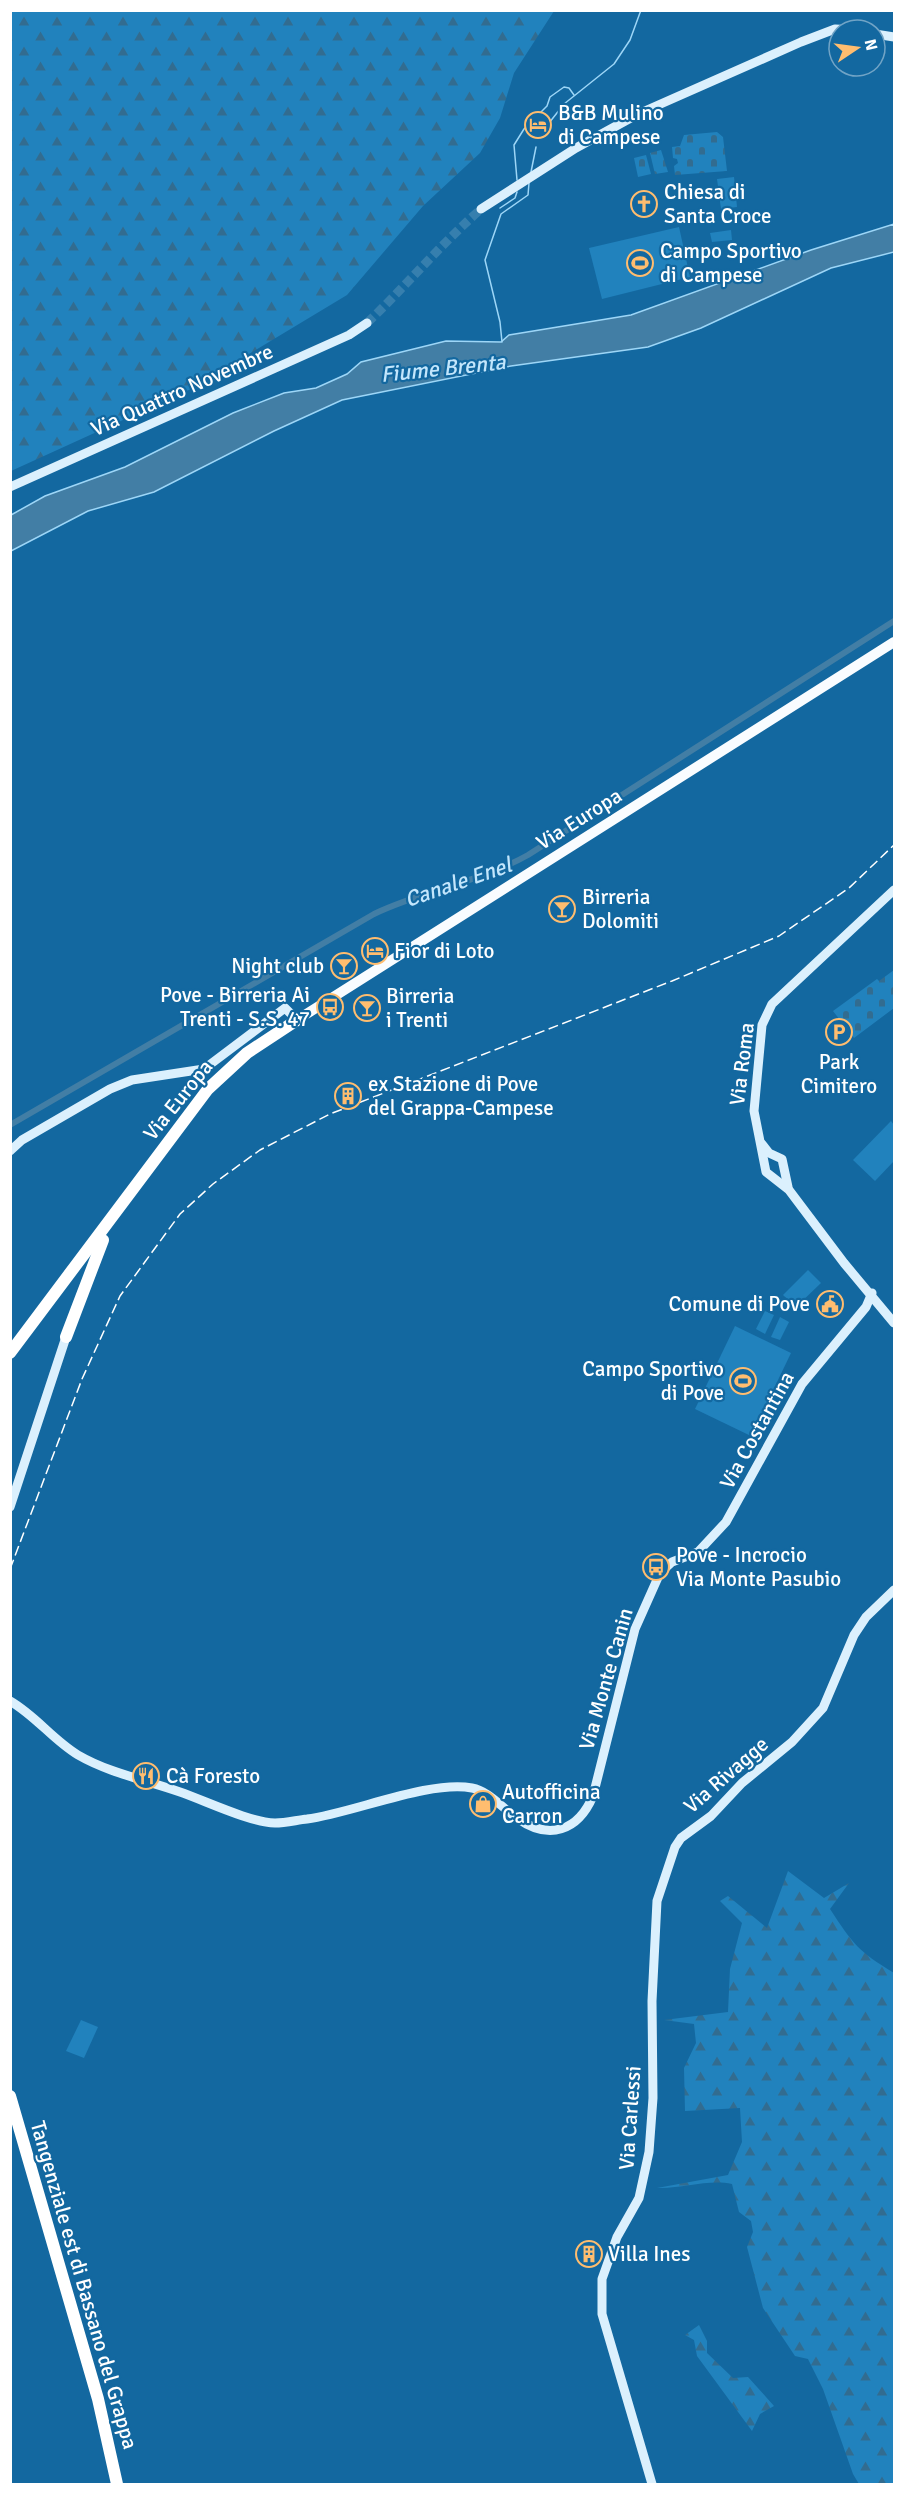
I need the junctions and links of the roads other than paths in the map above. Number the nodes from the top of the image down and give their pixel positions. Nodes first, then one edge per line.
1 (827, 32) edge
2 (480, 209) tunnel mouth
3 (367, 323) tunnel mouth
4 (10, 487) edge
5 (894, 642) edge
6 (894, 890) edge
7 (297, 1020) junction
8 (762, 1143) junction
9 (10, 1151) edge
10 (773, 1155) junction
11 (764, 1163) junction
12 (783, 1168) junction
13 (774, 1176) junction
14 (789, 1190) junction
15 (117, 1213) junction
16 (82, 1260) junction
17 (872, 1293) junction
18 (882, 1307) junction
19 (856, 1319) junction
20 (894, 1323) edge
21 (66, 1337) joint
22 (10, 1353) edge
23 (10, 1362) edge
24 (10, 1507) edge
25 (689, 1557) joint
26 (894, 1590) edge
27 (10, 1701) edge
28 (656, 1918) joint
29 (10, 2096) edge
30 (10, 2119) edge
31 (37, 2201) junction
32 (95, 2403) junction
33 (110, 2484) edge
34 (117, 2484) edge
35 (652, 2484) edge

1 - 2 street
3 - 4 street, Via Quattro Novembre
5 - 7 main road, Via Europa
6 - 8 street, Via Roma
7 - 9 street
7 - 15 highway, Via Europa
8 - 10 street, Via Roma
8 - 11 street, Via Roma
10 - 11 street
10 - 12 street, Via Roma
11 - 13 street, Via Roma
12 - 13 street
12 - 14 street, Via Roma
13 - 14 street, Via Roma
14 - 17 street, Via Roma
15 - 16 highway
15 - 21 highway
16 - 22 highway
16 - 23 highway
17 - 18 street, Via Roma
17 - 19 street, Via Costantina
18 - 19 street, Via Costantina
18 - 20 street, Via Roma
19 - 25 street, Via Costantina
21 - 24 street
25 - 27 street, Via Monte Canin
26 - 28 street, Via Rivagge
28 - 35 street, Via Carlessi
29 - 31 highway, Tangenziale est di Bassano del Grappa
30 - 31 highway, Tangenziale est di Bassano del Grappa
31 - 32 highway, Tangenziale est di Bassano del Grappa
32 - 33 highway, Tangenziale est di Bassano del Grappa
32 - 34 highway, Tangenziale est di Bassano del Grappa

